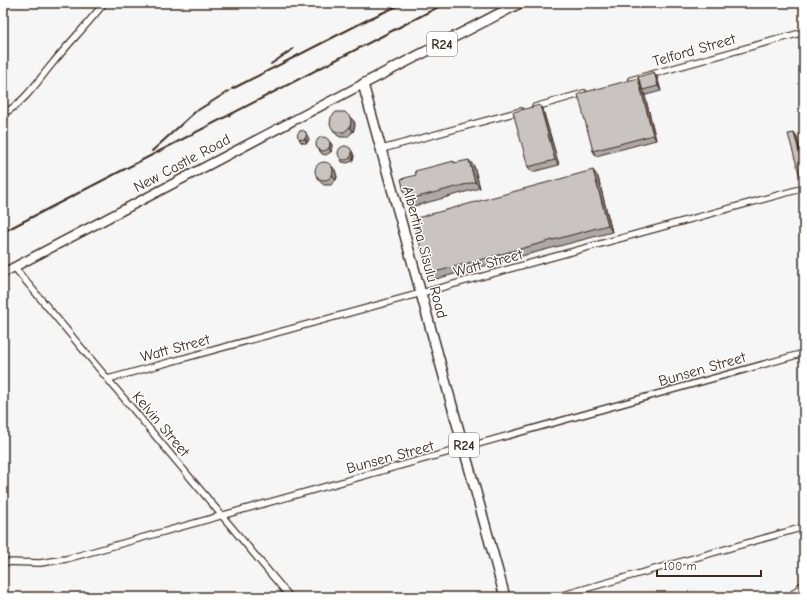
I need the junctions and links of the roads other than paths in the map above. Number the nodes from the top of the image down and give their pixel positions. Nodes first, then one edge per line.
1 (104, 3) edge
2 (520, 3) edge
3 (804, 32) edge
4 (628, 81) edge
5 (364, 84) junction
6 (589, 92) edge
7 (3, 114) edge
8 (382, 149) junction
9 (804, 188) edge
10 (14, 267) junction
11 (3, 273) edge
12 (422, 293) junction
13 (804, 353) edge
14 (108, 379) junction
15 (465, 448) junction
16 (222, 515) junction
17 (804, 527) edge
18 (3, 562) edge
19 (804, 583) edge
20 (290, 597) edge
21 (505, 597) edge
22 (556, 597) edge
23 (790, 597) edge

1 - 7 street
2 - 5 main road, R24
3 - 4 street, Telford Street
5 - 8 main road, Albertina Sisulu Road / R24
5 - 10 street, New Castle Road
6 - 8 street
8 - 12 main road, Albertina Sisulu Road / R24
9 - 12 street, Watt Street
10 - 11 street, New Castle Road
10 - 14 street, Kelvin Street
12 - 14 street, Watt Street
12 - 15 main road, Albertina Sisulu Road / R24
13 - 15 street, Bunsen Street
14 - 16 street, Kelvin Street
15 - 16 street, Bunsen Street
15 - 21 main road, Albertina Sisulu Road / R24
16 - 18 street, Bunsen Street
16 - 20 street, Kelvin Street
17 - 22 street
19 - 23 street

